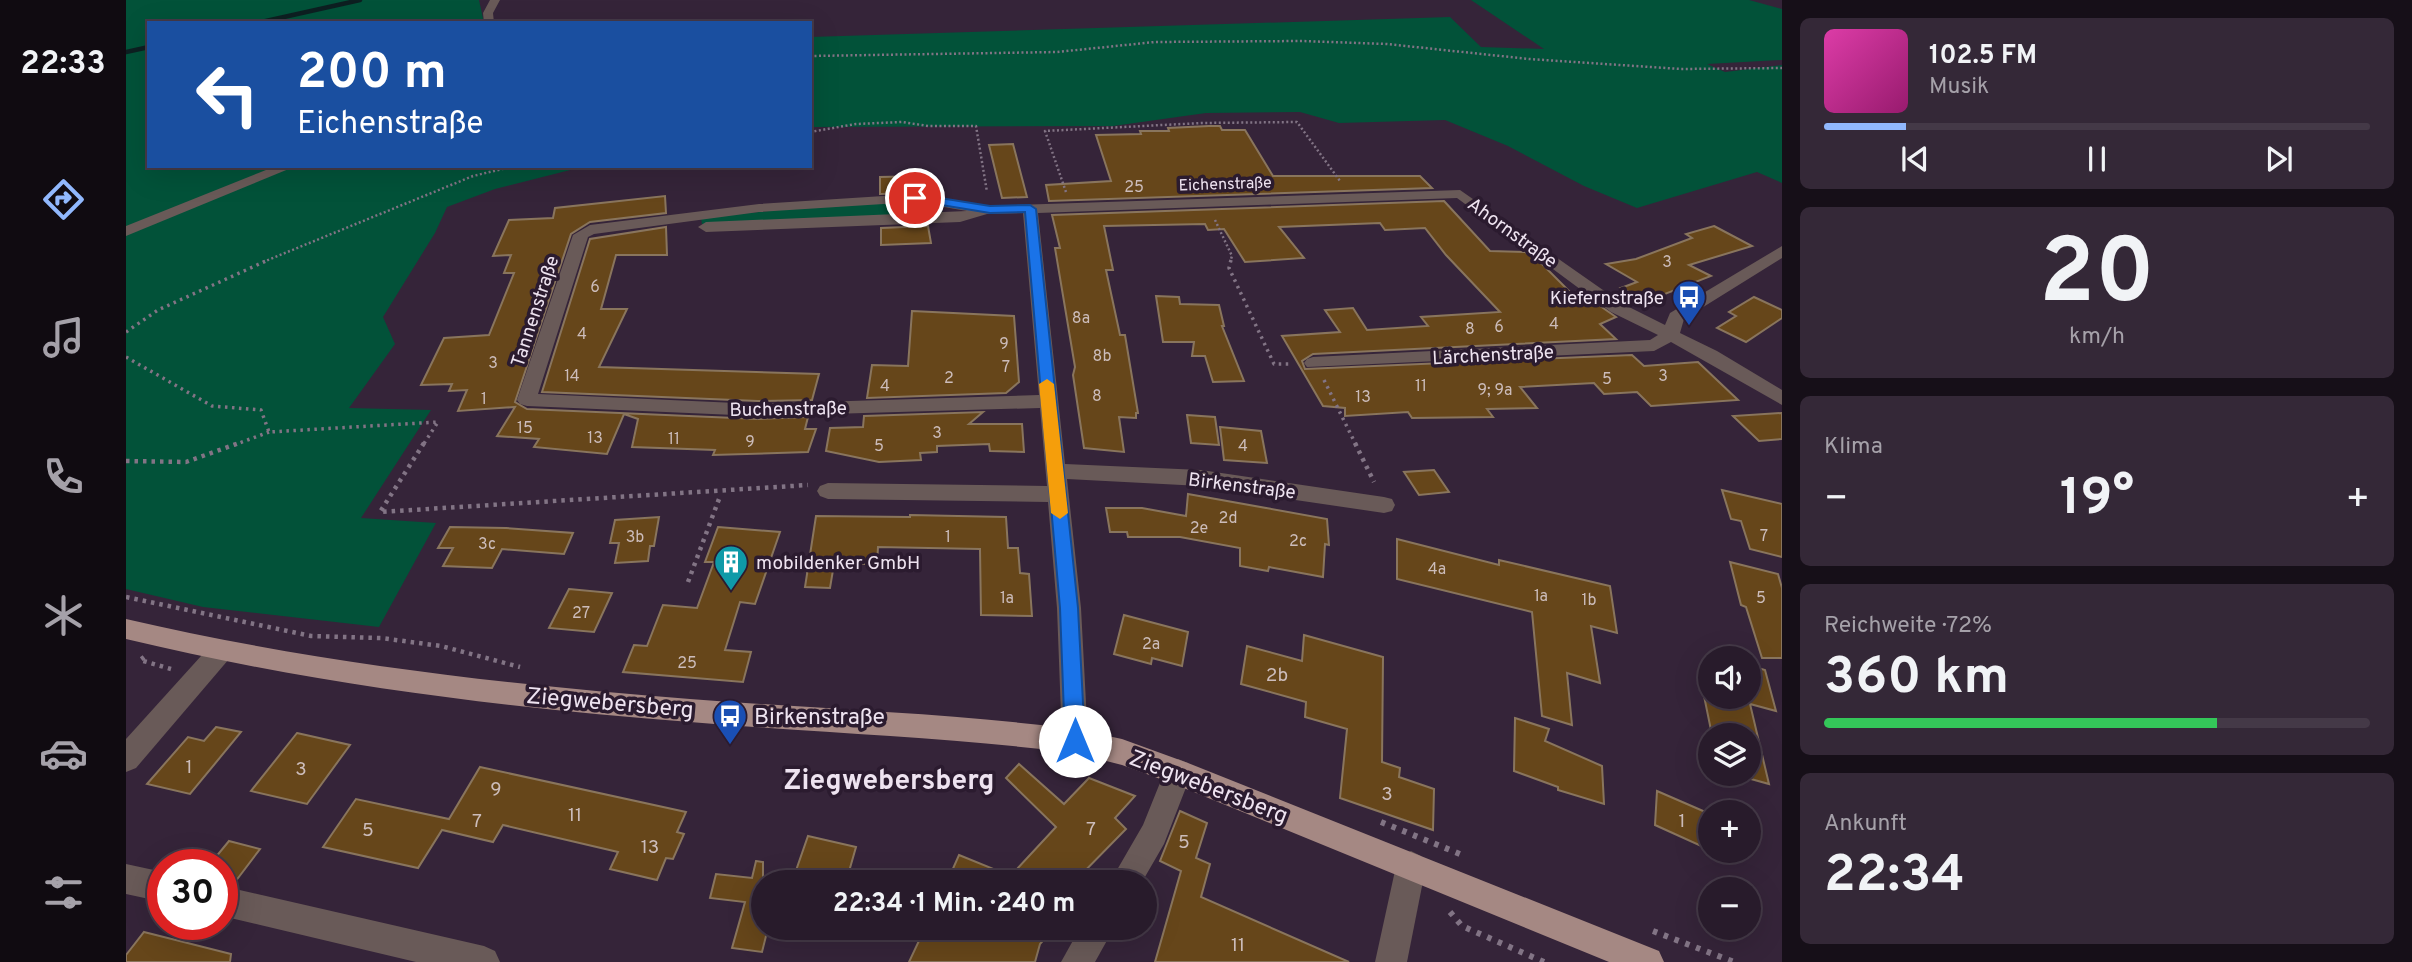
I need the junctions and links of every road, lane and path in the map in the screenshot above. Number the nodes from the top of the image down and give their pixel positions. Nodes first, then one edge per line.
1 (495, 0) edge
2 (489, 21) edge
3 (812, 56) edge
4 (1782, 68) edge
5 (812, 132) edge
6 (284, 168) edge
7 (507, 168) edge
8 (1460, 194) joint
9 (1351, 196) junction
10 (1206, 201) junction
11 (1071, 205) junction
12 (1030, 209) junction
13 (990, 210) junction
14 (126, 231) edge
15 (581, 235) joint
16 (1782, 251) edge
17 (126, 332) edge
18 (1671, 335) junction
19 (126, 357) edge
20 (1313, 363) junction
21 (1782, 399) edge
22 (527, 400) joint
23 (1048, 401) junction
24 (269, 432) junction
25 (126, 461) edge
26 (1057, 483) junction
27 (828, 491) joint
28 (719, 499) dead end
29 (1384, 505) joint
30 (688, 582) dead end
31 (126, 629) edge
32 (220, 652) junction
33 (1075, 741) junction
34 (126, 759) edge
35 (1178, 772) junction
36 (1410, 866) junction
37 (1132, 870) edge
38 (126, 879) edge
39 (147, 884) edge
40 (238, 905) edge
41 (1091, 940) edge
42 (484, 962) edge
43 (1077, 962) edge
44 (1391, 962) edge
45 (1648, 962) edge

1 - 2 street
3 - 4 path
5 - 13 path
6 - 14 street
7 - 17 path
8 - 9 street, Eichenstraße
8 - 18 street, Ahornstraße
9 - 10 street, Eichenstraße
9 - 11 path
10 - 11 street, Eichenstraße
10 - 20 path
11 - 12 street, Eichenstraße
12 - 13 street, Eichenstraße
12 - 23 street
13 - 15 street, Eichenstraße
15 - 22 street, Tannenstraße
16 - 18 street
18 - 20 street, Lärchenstraße
18 - 21 street, Ahornstraße
19 - 24 path
20 - 29 path
22 - 23 street, Buchenstraße
23 - 26 street
24 - 25 path
24 - 27 path
26 - 27 street, Birkenstraße
26 - 29 street, Birkenstraße
26 - 33 street
28 - 30 path
31 - 32 main road, Ziegwebersberg
32 - 33 main road, Ziegwebersberg
32 - 34 street
33 - 35 main road, Ziegwebersberg
35 - 36 main road, Ziegwebersberg
35 - 37 street
36 - 44 street
36 - 45 main road, Ziegwebersberg
38 - 39 street
40 - 42 street
41 - 43 street

